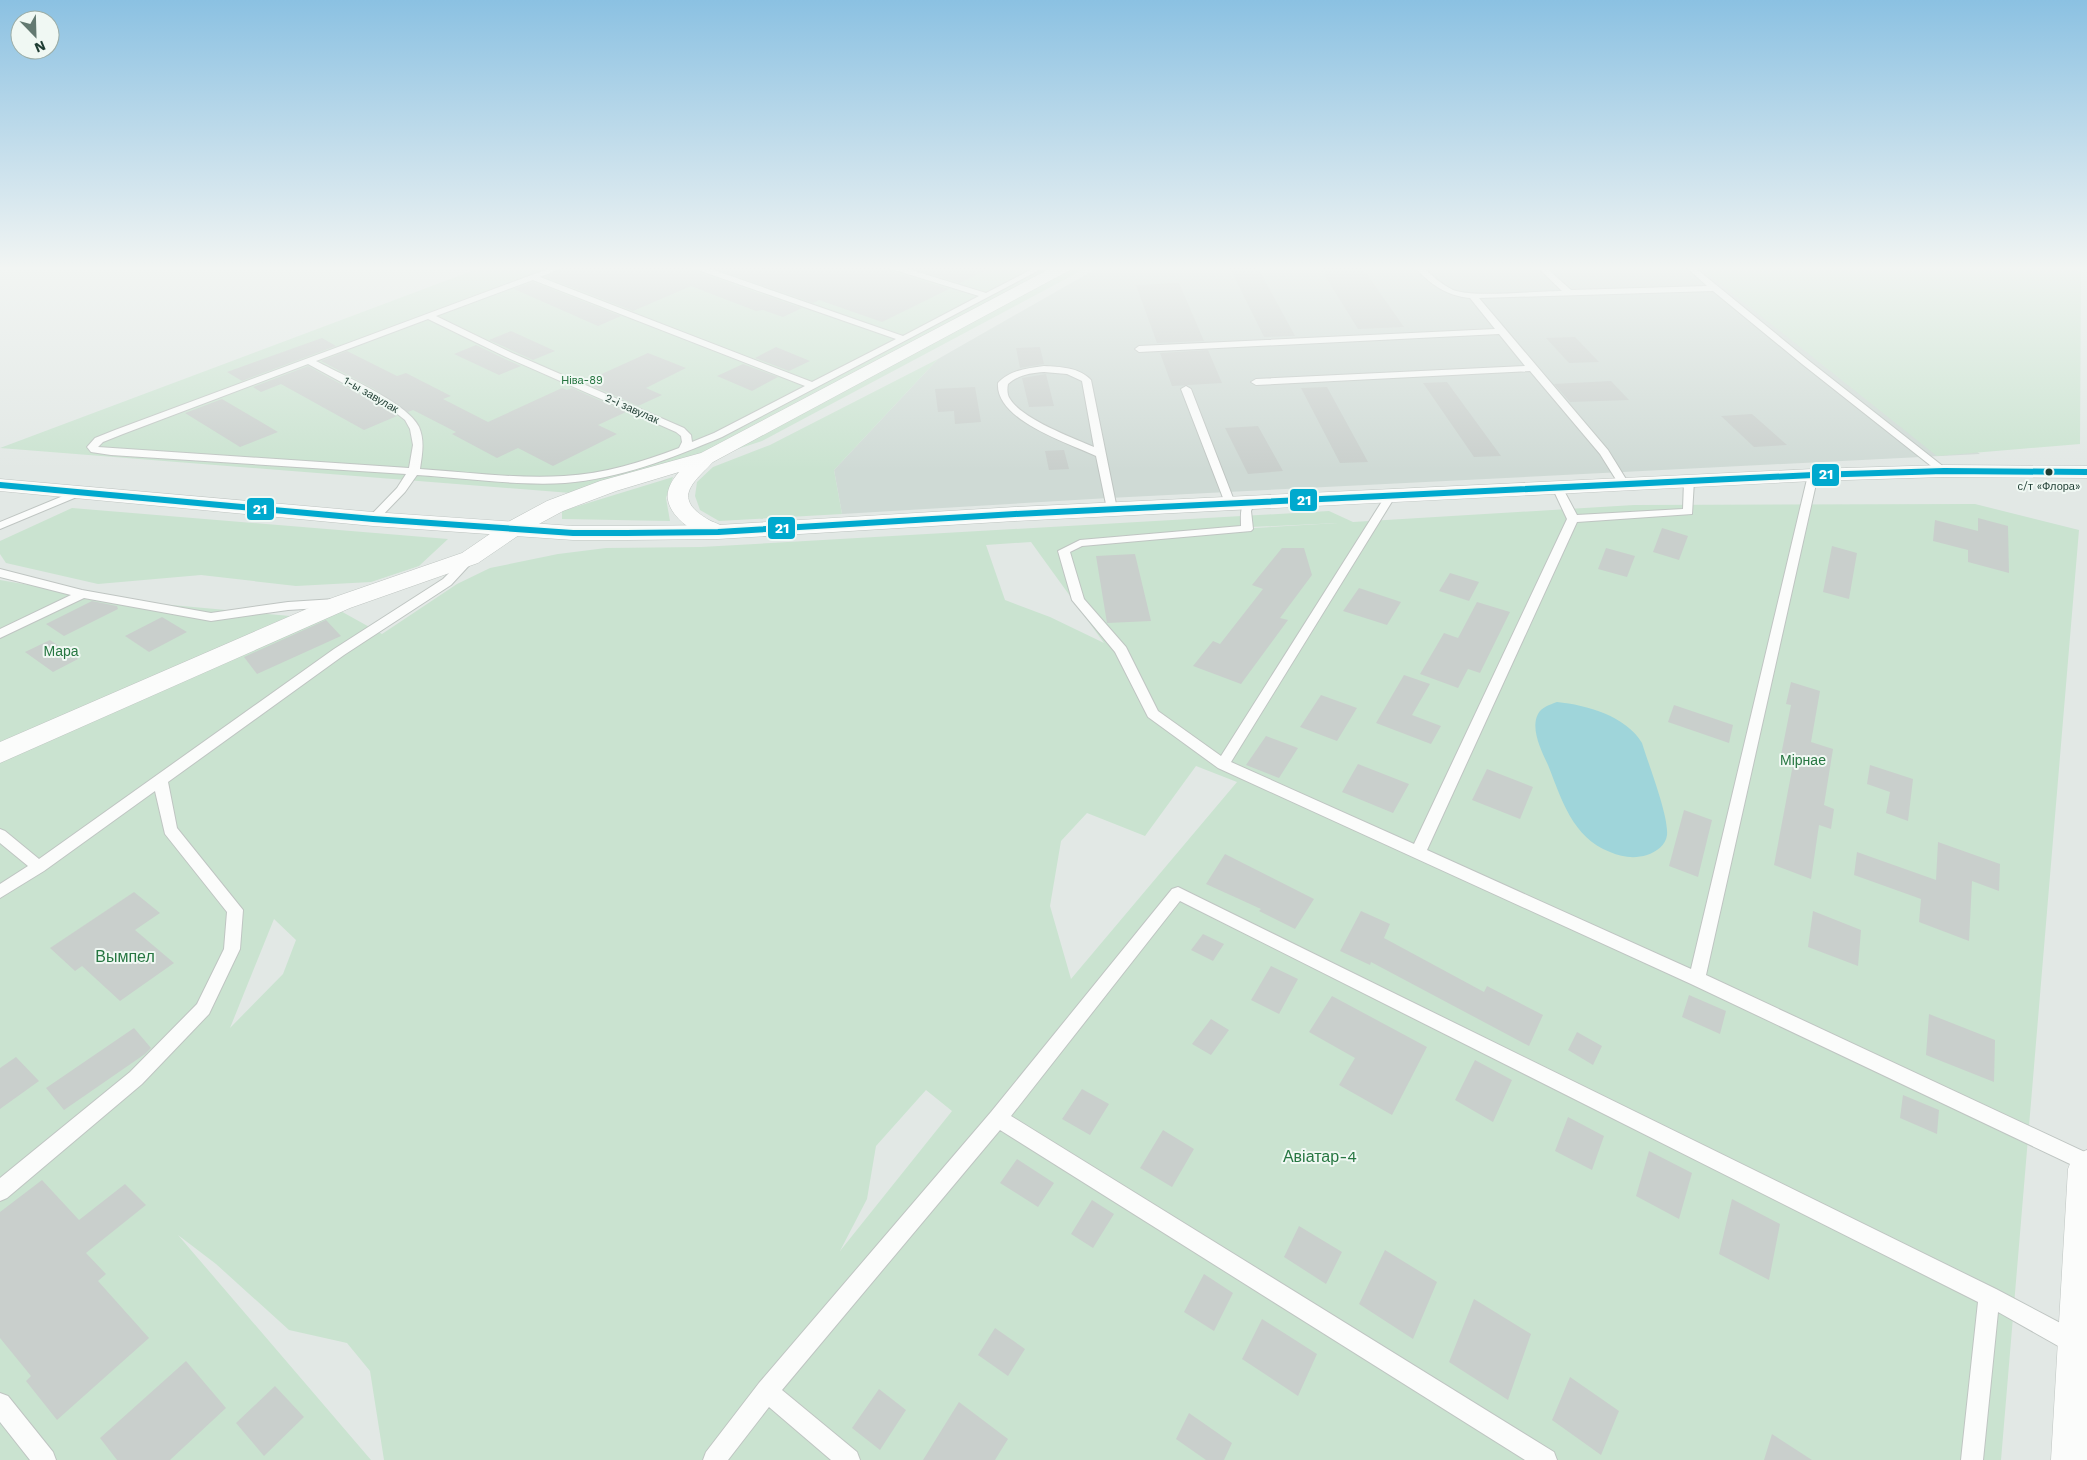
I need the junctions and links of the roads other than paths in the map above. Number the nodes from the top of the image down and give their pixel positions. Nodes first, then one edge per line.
1 (380, 334) edge
2 (466, 334) edge
3 (679, 334) edge
4 (890, 334) edge
5 (913, 334) edge
6 (938, 334) edge
7 (1438, 334) edge
8 (1504, 334) edge
9 (1771, 334) edge
10 (904, 339) junction
11 (1138, 349) dead end
12 (309, 361) junction
13 (1532, 368) junction
14 (1256, 382) dead end
15 (813, 386) junction
16 (1186, 389) dead end
17 (683, 449) junction
18 (1101, 454) junction
19 (708, 457) junction
20 (414, 471) junction
21 (1944, 471) junction
22 (2087, 472) edge
23 (1813, 475) junction
24 (1689, 481) junction
25 (1624, 484) junction
26 (0, 486) edge
27 (1557, 487) junction
28 (80, 492) junction
29 (1392, 495) junction
30 (1240, 503) junction
31 (1112, 509) junction
32 (373, 519) junction
33 (1572, 519) junction
34 (0, 526) edge
35 (514, 528) junction
36 (718, 532) junction
37 (470, 558) junction
38 (0, 573) edge
39 (82, 594) junction
40 (340, 603) junction
41 (0, 634) edge
42 (0, 752) edge
43 (1224, 764) junction
44 (160, 780) junction
45 (0, 835) edge
46 (1418, 852) junction
47 (39, 867) junction
48 (0, 892) edge
49 (1696, 979) junction
50 (998, 1118) junction
51 (2087, 1163) edge
52 (2087, 1168) edge
53 (0, 1191) edge
54 (1989, 1296) junction
55 (2080, 1346) junction
56 (767, 1391) junction
57 (0, 1404) edge
58 (45, 1460) edge
59 (714, 1460) edge
60 (849, 1460) edge
61 (1546, 1460) edge
62 (1972, 1460) edge
63 (2074, 1460) edge

1 - 12 lane
2 - 17 lane, 2-і завулак
3 - 15 lane
4 - 10 lane
5 - 10 lane
6 - 19 street
7 - 11 lane
8 - 13 lane
9 - 21 lane
10 - 15 lane
12 - 20 lane, 1-ы завулак
12 - 20 lane
13 - 14 lane
13 - 25 lane
15 - 17 lane
16 - 30 lane
17 - 20 lane
18 - 18 lane
18 - 31 lane
19 - 35 street
19 - 36 street
20 - 32 lane
21 - 22 street
21 - 23 street
23 - 24 street
23 - 49 lane
24 - 25 street
24 - 33 lane
25 - 27 street
26 - 28 street
27 - 29 street
27 - 33 lane
28 - 32 street
28 - 34 lane
29 - 30 street
29 - 43 lane
30 - 31 street
30 - 43 lane
31 - 36 street
32 - 35 street
33 - 46 lane
35 - 36 street
35 - 37 street
37 - 40 street
37 - 44 lane
38 - 39 lane
39 - 40 lane
39 - 41 lane
40 - 42 street
43 - 46 lane
44 - 47 lane
44 - 53 lane
45 - 47 lane
46 - 49 lane
47 - 48 lane
49 - 51 lane
50 - 54 lane
50 - 56 lane
50 - 61 lane
52 - 55 street
54 - 55 lane
54 - 62 lane
55 - 63 street
56 - 59 lane
56 - 60 lane
57 - 58 lane

